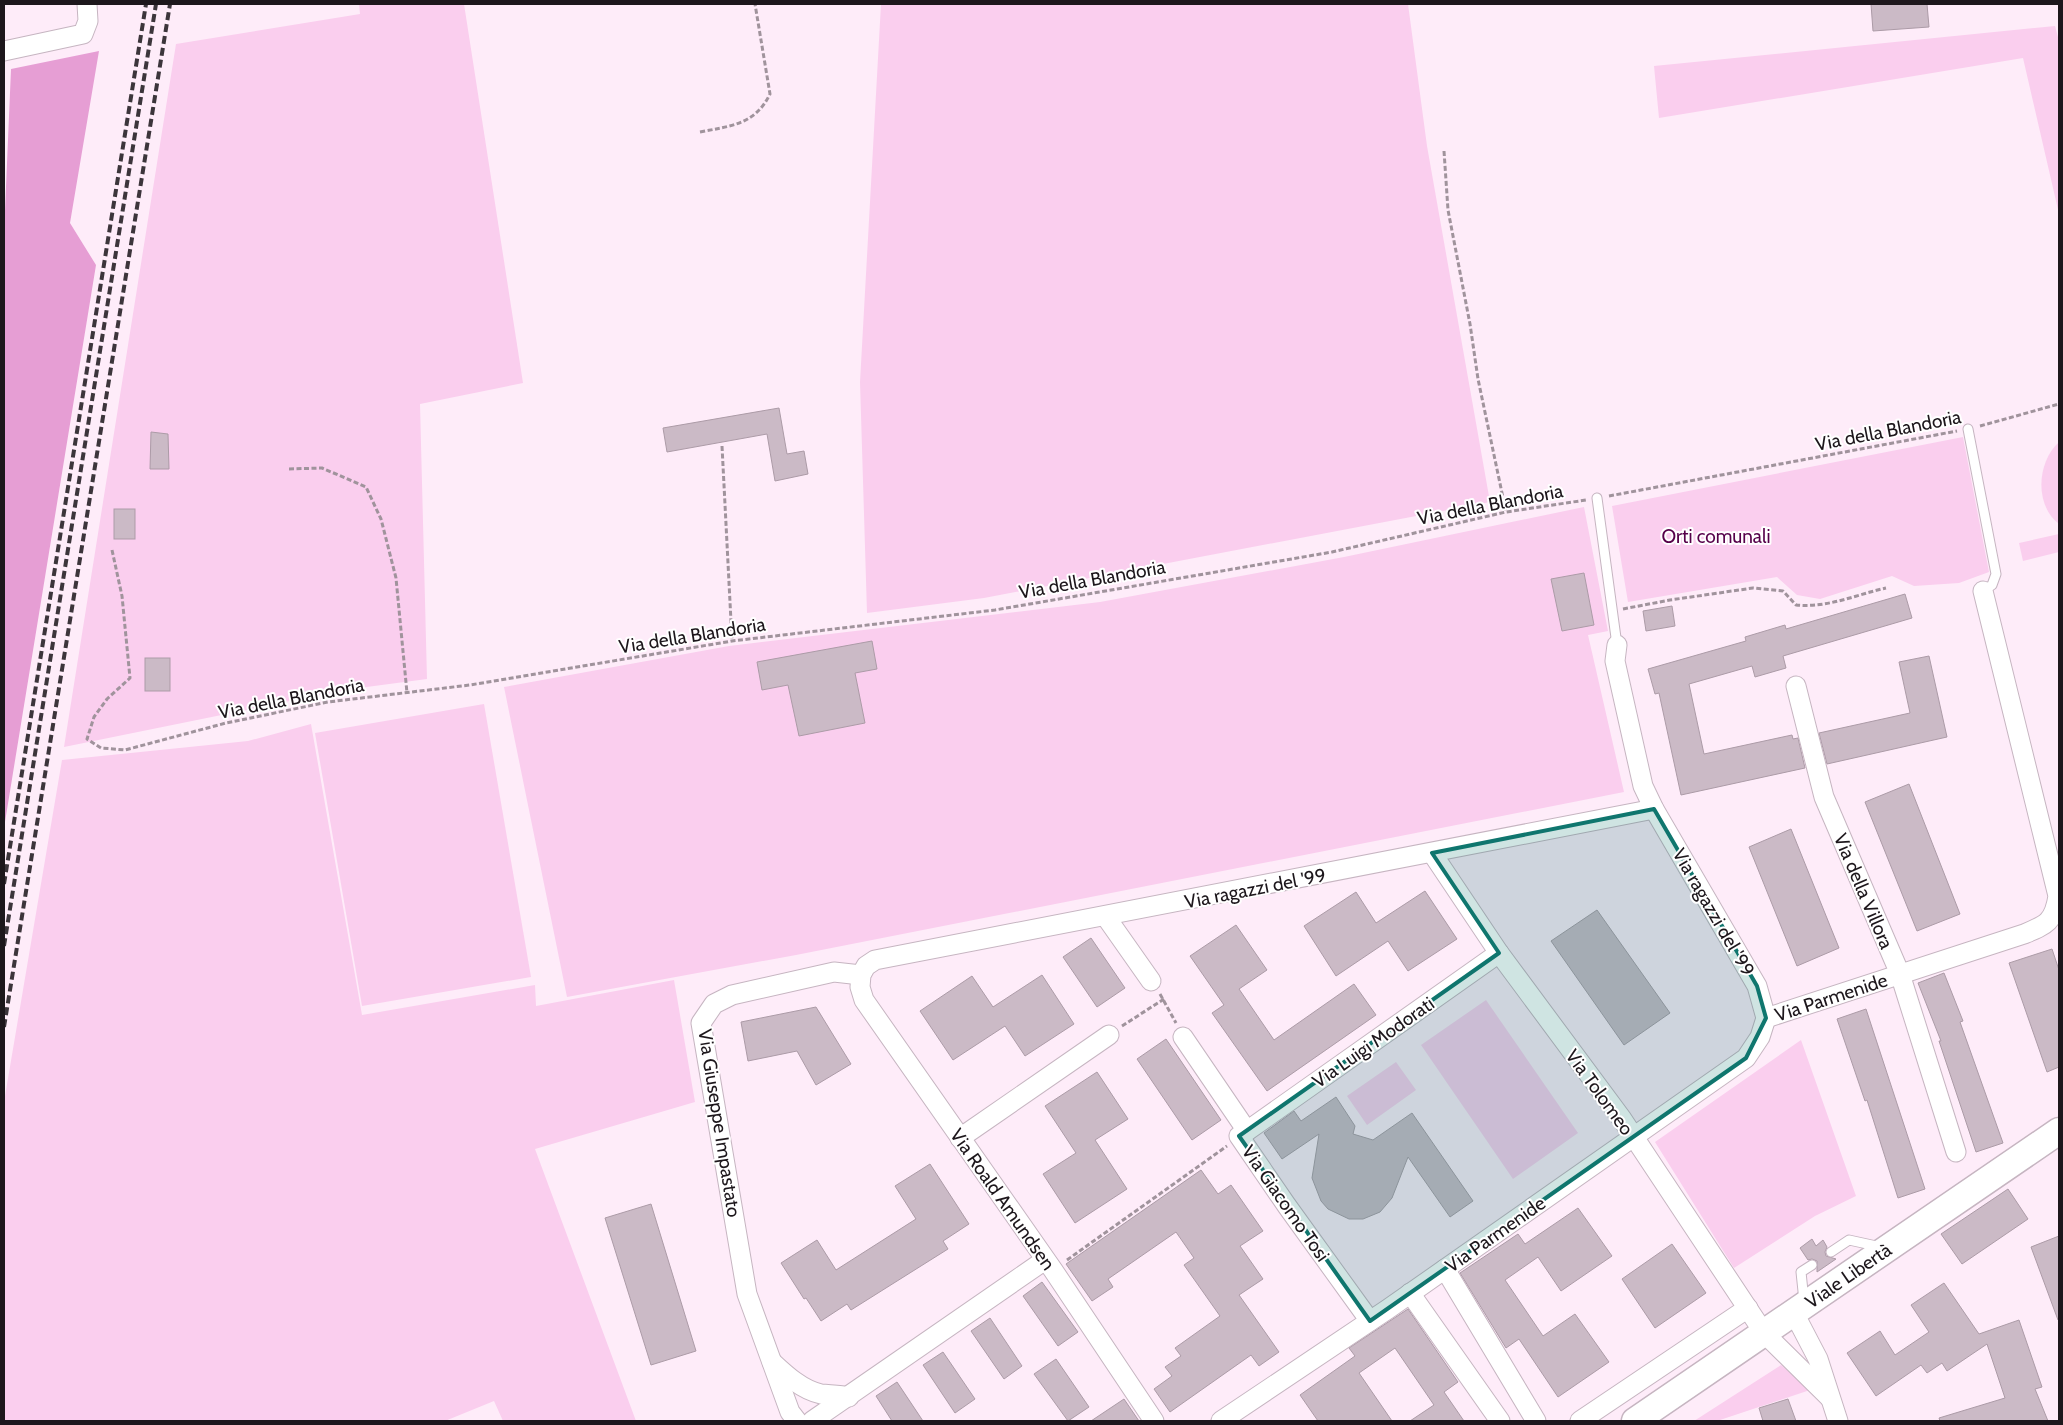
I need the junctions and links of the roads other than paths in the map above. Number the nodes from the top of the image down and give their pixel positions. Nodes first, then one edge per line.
1 (87, 4) edge
2 (4, 51) edge
3 (1968, 429) road end
4 (1597, 498) road end
5 (1983, 592) joint
6 (1617, 645) joint
7 (1796, 686) dead end
8 (1654, 809) junction
9 (1432, 853) junction
10 (1106, 916) junction
11 (1499, 953) junction
12 (1900, 974) junction
13 (861, 975) junction
14 (1151, 981) road end
15 (1766, 1018) junction
16 (1108, 1035) road end
17 (1183, 1037) road end
18 (2059, 1131) edge
19 (1243, 1134) junction
20 (960, 1138) junction
21 (1634, 1138) junction
22 (1956, 1152) dead end
23 (1888, 1249) junction
24 (1831, 1252) dead end
25 (1049, 1265) junction
26 (1812, 1265) dead end
27 (1445, 1269) junction
28 (1410, 1293) junction
29 (1748, 1308) junction
30 (1799, 1310) junction
31 (1370, 1321) junction
32 (1764, 1333) junction
33 (772, 1362) junction
34 (848, 1397) junction
35 (1830, 1398) junction
36 (797, 1421) edge
37 (812, 1421) edge
38 (1154, 1421) edge
39 (1221, 1421) edge
40 (1500, 1421) edge
41 (1536, 1421) edge
42 (1580, 1421) edge
43 (1635, 1421) edge
44 (1838, 1421) edge

1 - 2 street
3 - 5 lane
4 - 6 lane
5 - 12 street, Via Parmenide
6 - 8 street, Via ragazzi del '99
7 - 12 street, Via della Villora
8 - 9 street, Via ragazzi del '99
8 - 15 street, Via ragazzi del '99
9 - 10 street, Via ragazzi del '99
9 - 11 street, Via Tolomeo
10 - 13 street, Via ragazzi del '99
10 - 14 street
11 - 19 street, Via Luigi Modorati
11 - 21 street, Via Tolomeo
12 - 15 street, Via Parmenide
12 - 22 street, Via della Villora
13 - 20 street, Via Roald Amundsen
13 - 33 street, Via Giuseppe Impastato
15 - 21 street, Via Parmenide
16 - 20 street
17 - 19 street, Via Giacomo Tosi
18 - 23 main road, Viale Libertà
19 - 31 street, Via Giacomo Tosi
20 - 25 street, Via Roald Amundsen
21 - 27 street, Via Parmenide
21 - 29 street, Via Tolomeo
23 - 24 lane
23 - 30 main road, Viale Libertà
25 - 34 street
25 - 38 street, Via Roald Amundsen
26 - 30 lane
27 - 28 street, Via Parmenide
27 - 41 street
28 - 31 street, Via Parmenide
28 - 40 street
29 - 32 street, Via Tolomeo
29 - 42 street
30 - 32 main road, Viale Libertà
30 - 35 street
31 - 39 street, Via Parmenide
32 - 35 street, Via Tolomeo
32 - 43 main road, Viale Libertà
33 - 34 street, Via Giuseppe Impastato
33 - 36 street, Via Giuseppe Impastato
34 - 37 street
35 - 44 street

